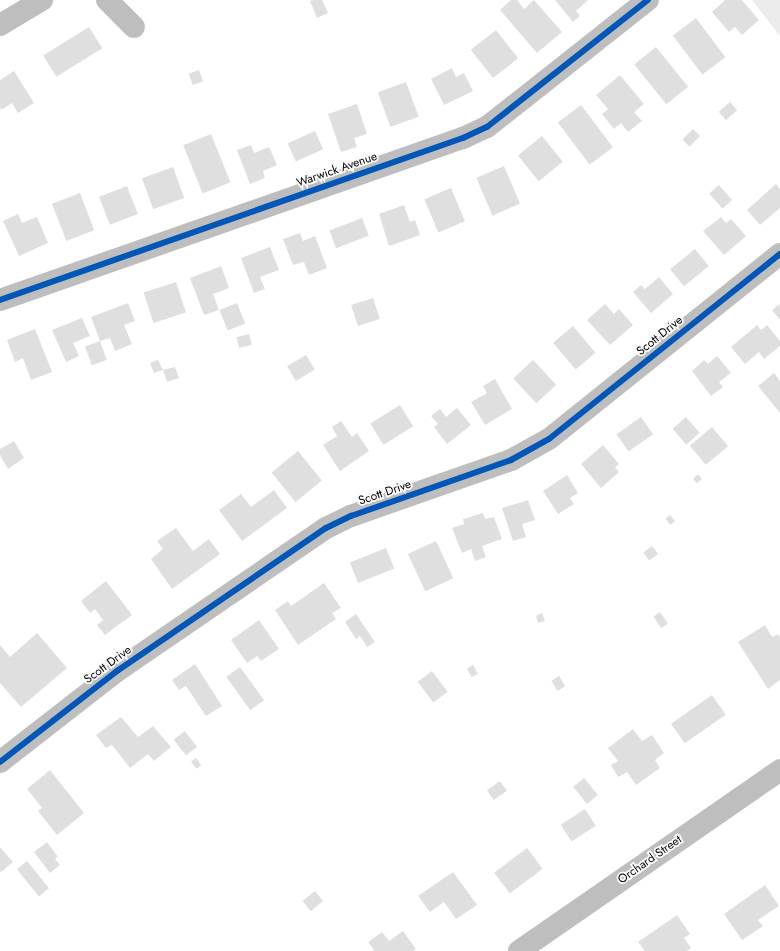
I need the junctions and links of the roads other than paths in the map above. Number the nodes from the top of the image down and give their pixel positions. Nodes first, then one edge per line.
1 (42, 0) edge
2 (107, 0) edge
3 (648, 0) edge
4 (0, 25) edge
5 (134, 27) dead end
6 (780, 254) edge
7 (0, 300) edge
8 (0, 762) edge
9 (780, 770) edge
10 (519, 951) edge

1 - 4 street
2 - 5 street
3 - 7 street, Warwick Avenue
6 - 8 street, Scott Drive
9 - 10 street, Orchard Street

